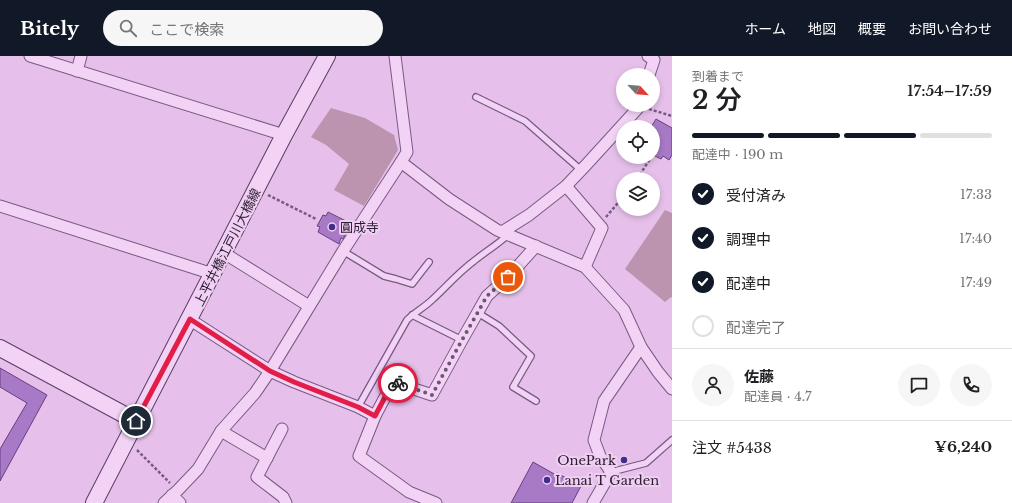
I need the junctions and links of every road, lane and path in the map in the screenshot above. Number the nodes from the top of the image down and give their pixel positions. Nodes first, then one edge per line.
1 (30, 56) edge
2 (81, 56) edge
3 (327, 56) edge
4 (395, 56) edge
5 (653, 57) edge
6 (651, 68) edge
7 (77, 71) junction
8 (476, 97) dead end
9 (634, 112) edge
10 (660, 112) edge
11 (672, 116) edge
12 (284, 135) junction
13 (401, 162) junction
14 (581, 170) junction
15 (566, 186) junction
16 (257, 190) junction
17 (616, 205) edge
18 (0, 206) edge
19 (316, 219) dead end
20 (599, 224) junction
21 (505, 233) junction
22 (536, 246) junction
23 (343, 251) junction
24 (224, 253) junction
25 (429, 262) dead end
26 (585, 266) junction
27 (213, 274) junction
28 (309, 306) junction
29 (478, 313) junction
30 (412, 315) junction
31 (190, 319) junction
32 (462, 340) junction
33 (641, 347) junction
34 (0, 348) edge
35 (270, 371) junction
36 (672, 388) edge
37 (536, 401) dead end
38 (358, 407) junction
39 (375, 416) junction
40 (136, 421) junction
41 (282, 429) dead end
42 (221, 430) junction
43 (127, 440) junction
44 (672, 440) edge
45 (267, 458) junction
46 (611, 472) junction
47 (171, 496) edge
48 (96, 503) edge
49 (180, 503) edge
50 (286, 503) edge
51 (436, 503) edge
52 (593, 503) edge

1 - 7 street
2 - 7 street
3 - 12 street, 上平井橋江戸川大橋線
4 - 13 street
5 - 6 street
7 - 12 street
8 - 14 lane
9 - 14 street
10 - 11 path
12 - 16 street, 上平井橋江戸川大橋線
13 - 21 street
13 - 23 street
14 - 15 street
15 - 20 street
15 - 21 street
16 - 19 path
16 - 24 street, 上平井橋江戸川大橋線
17 - 20 path
18 - 27 street
20 - 26 street
21 - 22 street
21 - 30 lane
22 - 26 street
22 - 29 street
23 - 25 lane
23 - 28 street
24 - 27 street, 上平井橋江戸川大橋線
24 - 28 street
26 - 33 street
27 - 31 street, 上平井橋江戸川大橋線
28 - 35 street
29 - 32 street
29 - 37 lane
30 - 32 lane
30 - 38 lane
31 - 35 street
31 - 40 street, 上平井橋江戸川大橋線
32 - 39 street
33 - 36 street
33 - 46 street
34 - 40 street
35 - 38 street
35 - 42 street
38 - 39 street
39 - 51 street
40 - 43 street, 上平井橋江戸川大橋線
41 - 45 street
42 - 45 street
42 - 47 street
43 - 47 path
43 - 48 street, 上平井橋江戸川大橋線
44 - 46 lane
45 - 50 street
46 - 52 street
47 - 49 street

